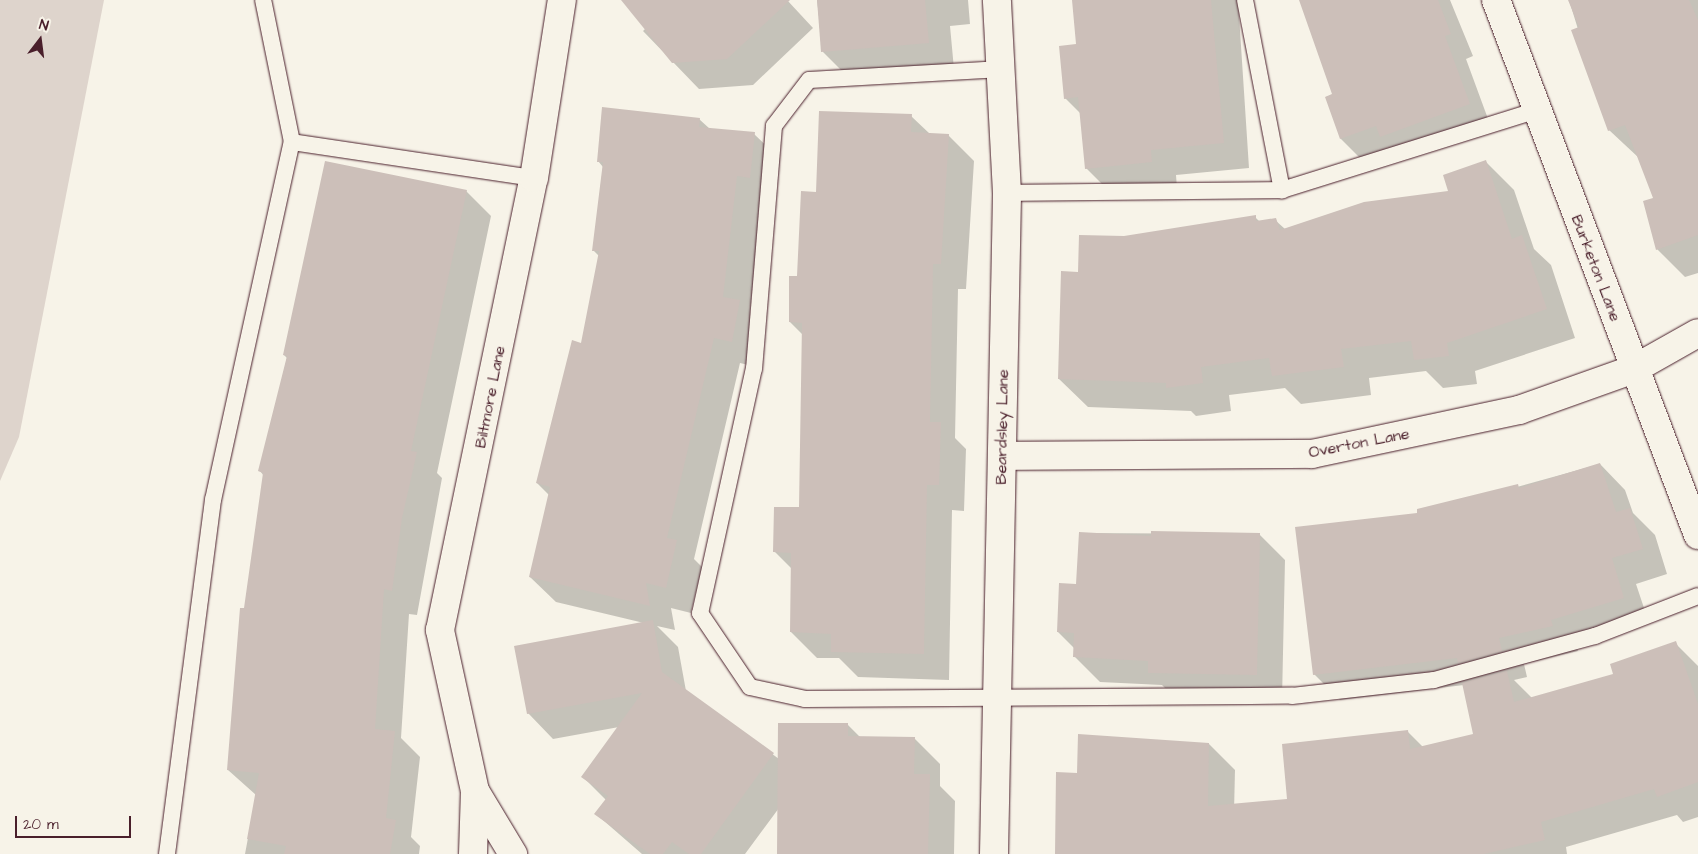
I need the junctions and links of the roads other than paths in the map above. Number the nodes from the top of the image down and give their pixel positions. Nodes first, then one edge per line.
1 (263, 0) edge
2 (562, 0) edge
3 (997, 0) edge
4 (1245, 0) edge
5 (1496, 0) edge
6 (1002, 69) junction
7 (1537, 110) junction
8 (292, 142) junction
9 (534, 178) junction
10 (1282, 190) junction
11 (1007, 193) junction
12 (1698, 333) edge
13 (1634, 369) junction
14 (1002, 456) junction
15 (1698, 535) edge
16 (1698, 596) edge
17 (996, 698) junction
18 (475, 791) junction
19 (167, 854) edge
20 (473, 854) edge
21 (513, 854) edge
22 (994, 854) edge

1 - 8 lane
2 - 9 street, Biltmore Lane
3 - 6 street, Beardsley Lane
4 - 10 lane
5 - 7 street, Burketon Lane
6 - 11 street, Beardsley Lane
6 - 17 lane
7 - 10 lane
7 - 13 street, Burketon Lane
8 - 9 lane
8 - 19 lane
9 - 18 street, Biltmore Lane
10 - 11 lane
11 - 14 street, Beardsley Lane
12 - 13 street, Overton Lane
13 - 14 street, Overton Lane
13 - 15 street, Burketon Lane
14 - 17 street, Beardsley Lane
16 - 17 lane
17 - 22 street, Beardsley Lane
18 - 20 street
18 - 21 street

